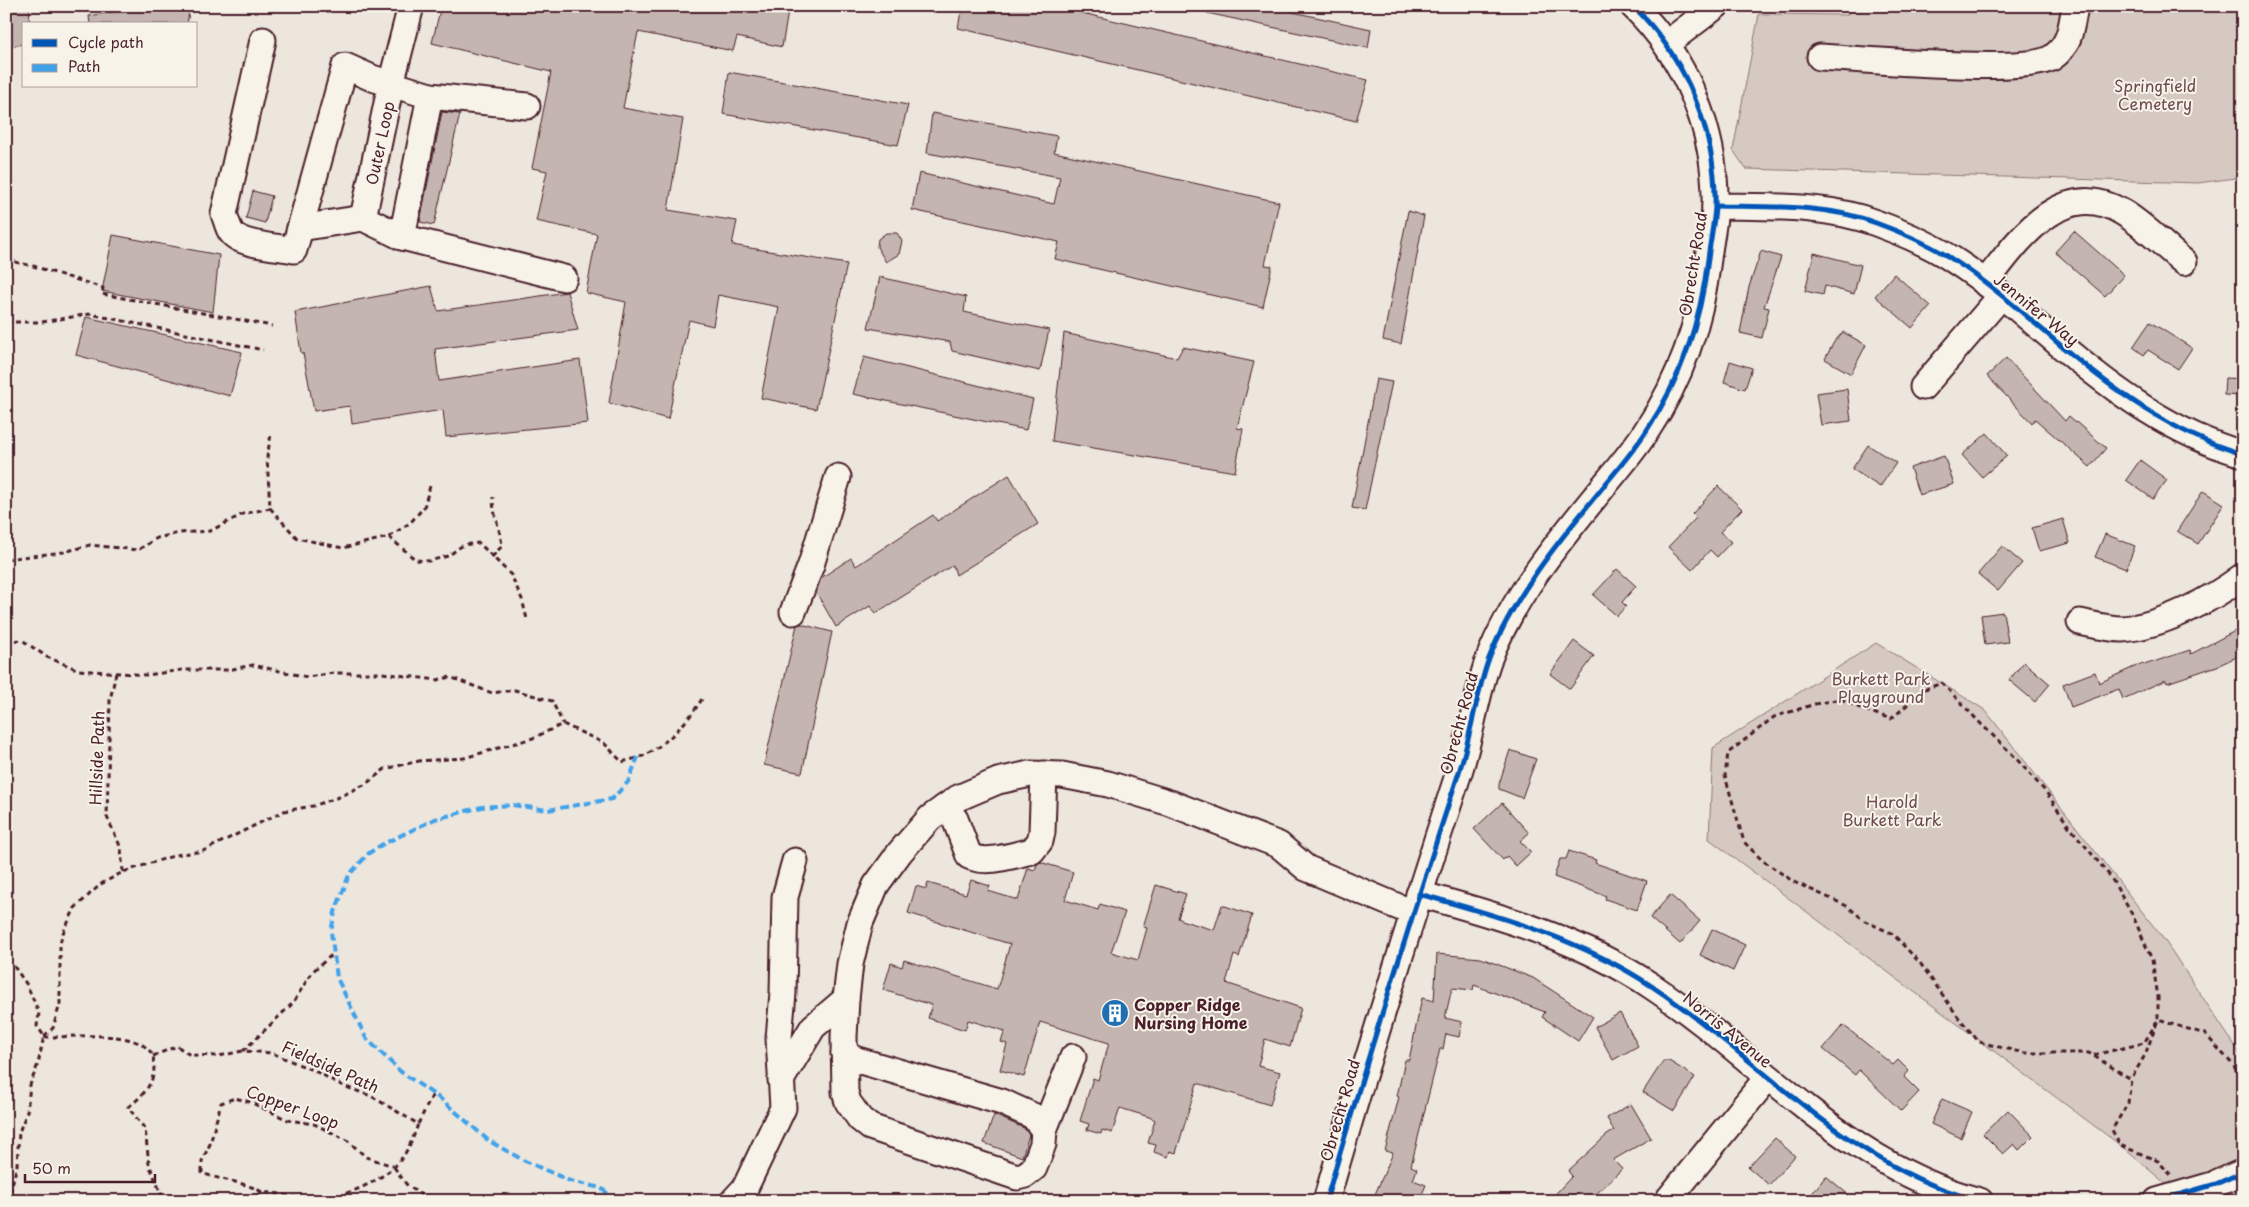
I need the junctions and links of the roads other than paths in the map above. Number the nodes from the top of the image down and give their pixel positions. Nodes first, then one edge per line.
1 (411, 6) edge
2 (1633, 6) edge
3 (1716, 6) edge
4 (2074, 6) edge
5 (263, 40) dead end
6 (1666, 44) junction
7 (1820, 57) dead end
8 (391, 84) junction
9 (430, 96) junction
10 (527, 106) dead end
11 (1715, 206) junction
12 (363, 218) junction
13 (402, 237) junction
14 (297, 239) junction
15 (2184, 262) dead end
16 (564, 278) dead end
17 (1994, 289) junction
18 (1923, 387) dead end
19 (2243, 454) edge
20 (838, 477) dead end
21 (2243, 576) edge
22 (793, 612) dead end
23 (2080, 622) dead end
24 (1044, 774) junction
25 (944, 808) junction
26 (795, 861) dead end
27 (1416, 903) junction
28 (846, 999) junction
29 (844, 1053) junction
30 (1073, 1057) dead end
31 (1768, 1077) junction
32 (781, 1080) junction
33 (1044, 1130) junction
34 (2243, 1172) edge
35 (2168, 1198) edge
36 (733, 1201) edge
37 (1326, 1201) edge
38 (1667, 1201) edge
39 (1980, 1201) edge

1 - 8 street, Outer Loop
2 - 6 street, Obrecht Road
3 - 6 street
4 - 7 street
5 - 14 street
6 - 11 street, Obrecht Road
8 - 9 street
8 - 12 street, Outer Loop
8 - 14 street
9 - 10 street
9 - 13 street
11 - 17 street, Jennifer Way
11 - 27 street, Obrecht Road
12 - 13 street
12 - 14 street
13 - 16 street
15 - 17 street
17 - 18 street
17 - 19 street, Jennifer Way
20 - 22 street
21 - 23 street
24 - 25 street, Norris Avenue
24 - 25 street
24 - 27 street, Norris Avenue
25 - 28 street, Norris Avenue
26 - 32 street
27 - 31 street, Norris Avenue
27 - 37 street, Obrecht Road
28 - 29 street, Norris Avenue
28 - 32 street
29 - 33 street
29 - 33 street, Norris Avenue
30 - 33 street, Norris Avenue
31 - 38 street
31 - 39 street, Norris Avenue
32 - 36 street
34 - 35 street

